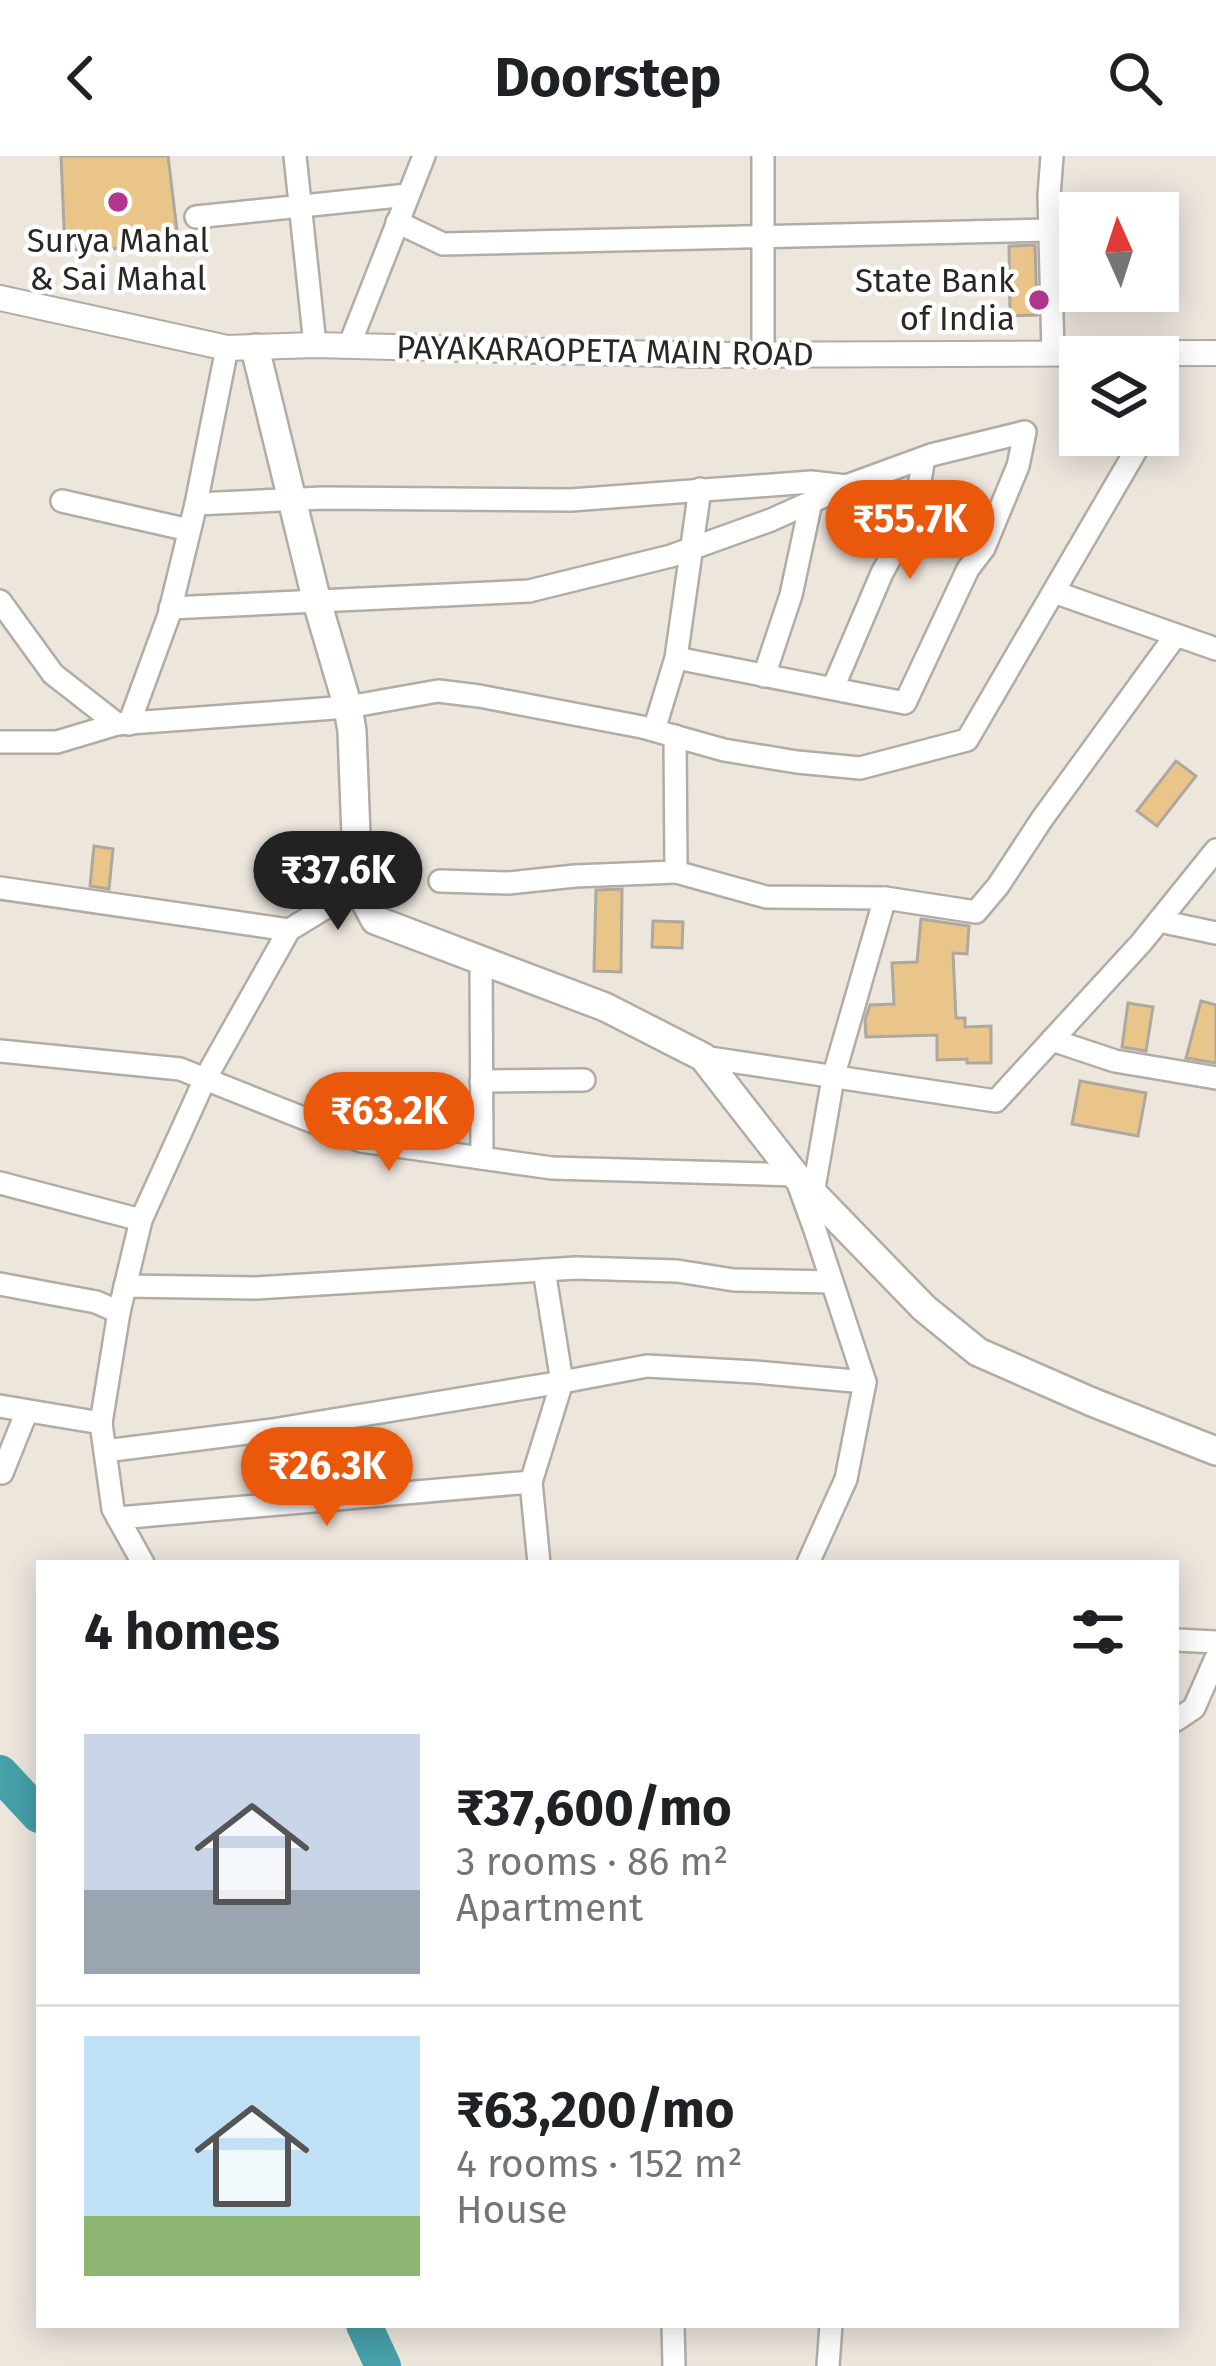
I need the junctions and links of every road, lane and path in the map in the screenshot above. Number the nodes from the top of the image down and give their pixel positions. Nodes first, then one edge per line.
1 (295, 156) edge
2 (424, 156) edge
3 (764, 156) edge
4 (1052, 156) edge
5 (408, 195) junction
6 (299, 206) junction
7 (196, 217) dead end
8 (397, 222) junction
9 (1050, 230) junction
10 (764, 237) junction
11 (0, 298) edge
12 (315, 344) junction
13 (349, 346) junction
14 (241, 348) junction
15 (1179, 353) edge
16 (1216, 353) edge
17 (763, 354) junction
18 (1053, 354) junction
19 (1059, 354) edge
20 (1133, 456) edge
21 (924, 458) junction
22 (846, 486) junction
23 (700, 489) junction
24 (62, 501) dead end
25 (291, 501) junction
26 (812, 502) junction
27 (196, 504) junction
28 (189, 530) junction
29 (692, 549) junction
30 (1054, 592) junction
31 (0, 601) edge
32 (316, 602) junction
33 (170, 608) junction
34 (1176, 635) junction
35 (1216, 649) edge
36 (676, 658) junction
37 (764, 676) junction
38 (833, 688) junction
39 (348, 707) junction
40 (123, 724) junction
41 (664, 733) junction
42 (0, 742) edge
43 (1216, 850) edge
44 (676, 872) junction
45 (440, 881) dead end
46 (0, 888) edge
47 (358, 888) junction
48 (885, 898) junction
49 (1159, 921) junction
50 (290, 930) junction
51 (1216, 933) edge
52 (481, 960) junction
53 (1052, 1040) junction
54 (0, 1051) edge
55 (704, 1057) junction
56 (833, 1078) junction
57 (1216, 1078) edge
58 (205, 1079) junction
59 (584, 1080) dead end
60 (482, 1081) junction
61 (482, 1158) junction
62 (0, 1183) edge
63 (804, 1184) junction
64 (141, 1220) junction
65 (544, 1270) junction
66 (831, 1282) junction
67 (0, 1284) edge
68 (125, 1286) junction
69 (119, 1312) junction
70 (562, 1382) junction
71 (865, 1382) junction
72 (0, 1406) edge
73 (27, 1411) junction
74 (101, 1424) junction
75 (105, 1451) junction
76 (1216, 1451) edge
77 (0, 1472) edge
78 (531, 1482) junction
79 (118, 1518) junction
80 (141, 1560) edge
81 (539, 1560) edge
82 (809, 1560) edge
83 (1179, 1640) edge
84 (1216, 1642) edge
85 (1216, 1658) edge
86 (1179, 1718) edge
87 (673, 2328) edge
88 (831, 2328) edge
89 (674, 2366) edge
90 (828, 2366) edge

1 - 6 street
2 - 5 street
3 - 10 street
4 - 9 street
5 - 6 street
5 - 8 street
6 - 7 street
6 - 12 street
8 - 10 street
8 - 13 street
9 - 10 street
9 - 18 street
10 - 17 street
11 - 14 street, PAYAKARAOPETA MAIN ROAD
12 - 13 street, PAYAKARAOPETA MAIN ROAD
12 - 14 street, PAYAKARAOPETA MAIN ROAD
13 - 17 street, PAYAKARAOPETA MAIN ROAD
14 - 25 main road
14 - 27 street
15 - 16 street, PAYAKARAOPETA MAIN ROAD
17 - 18 street, PAYAKARAOPETA MAIN ROAD
18 - 19 street, PAYAKARAOPETA MAIN ROAD
20 - 30 street
21 - 22 street
21 - 38 street
21 - 38 street
22 - 23 street
22 - 26 street
23 - 25 street
23 - 29 street
24 - 28 street
25 - 27 street
25 - 32 main road
26 - 29 street
26 - 37 street
27 - 28 street
28 - 33 street
29 - 32 street
29 - 36 street
30 - 34 street
30 - 41 street
31 - 40 street
32 - 33 street
32 - 39 main road
33 - 40 street
34 - 35 street
34 - 48 street
36 - 37 street
36 - 41 street
37 - 38 street
39 - 40 street
39 - 41 street
39 - 47 main road
40 - 42 street
41 - 44 street
43 - 49 street
44 - 45 street
44 - 48 street
46 - 50 street
47 - 50 street
47 - 52 main road
48 - 56 street
49 - 51 street
49 - 53 street
50 - 58 street
52 - 55 main road
52 - 60 street
53 - 56 street
53 - 57 street
54 - 58 street
55 - 56 street
55 - 63 main road
56 - 63 street
58 - 61 street
58 - 64 street
59 - 60 street
60 - 61 street
61 - 63 street
62 - 64 street
63 - 66 street
63 - 76 main road
64 - 68 street
65 - 66 street
65 - 68 street
65 - 70 street
66 - 71 street
67 - 69 street
68 - 69 street
69 - 74 street
70 - 71 street
70 - 75 street
70 - 78 street
71 - 82 street
72 - 73 street
73 - 74 street
73 - 77 street
74 - 75 street
75 - 79 street
78 - 79 street
78 - 81 street
79 - 80 street
83 - 84 street
85 - 86 street
87 - 89 street
88 - 90 street

